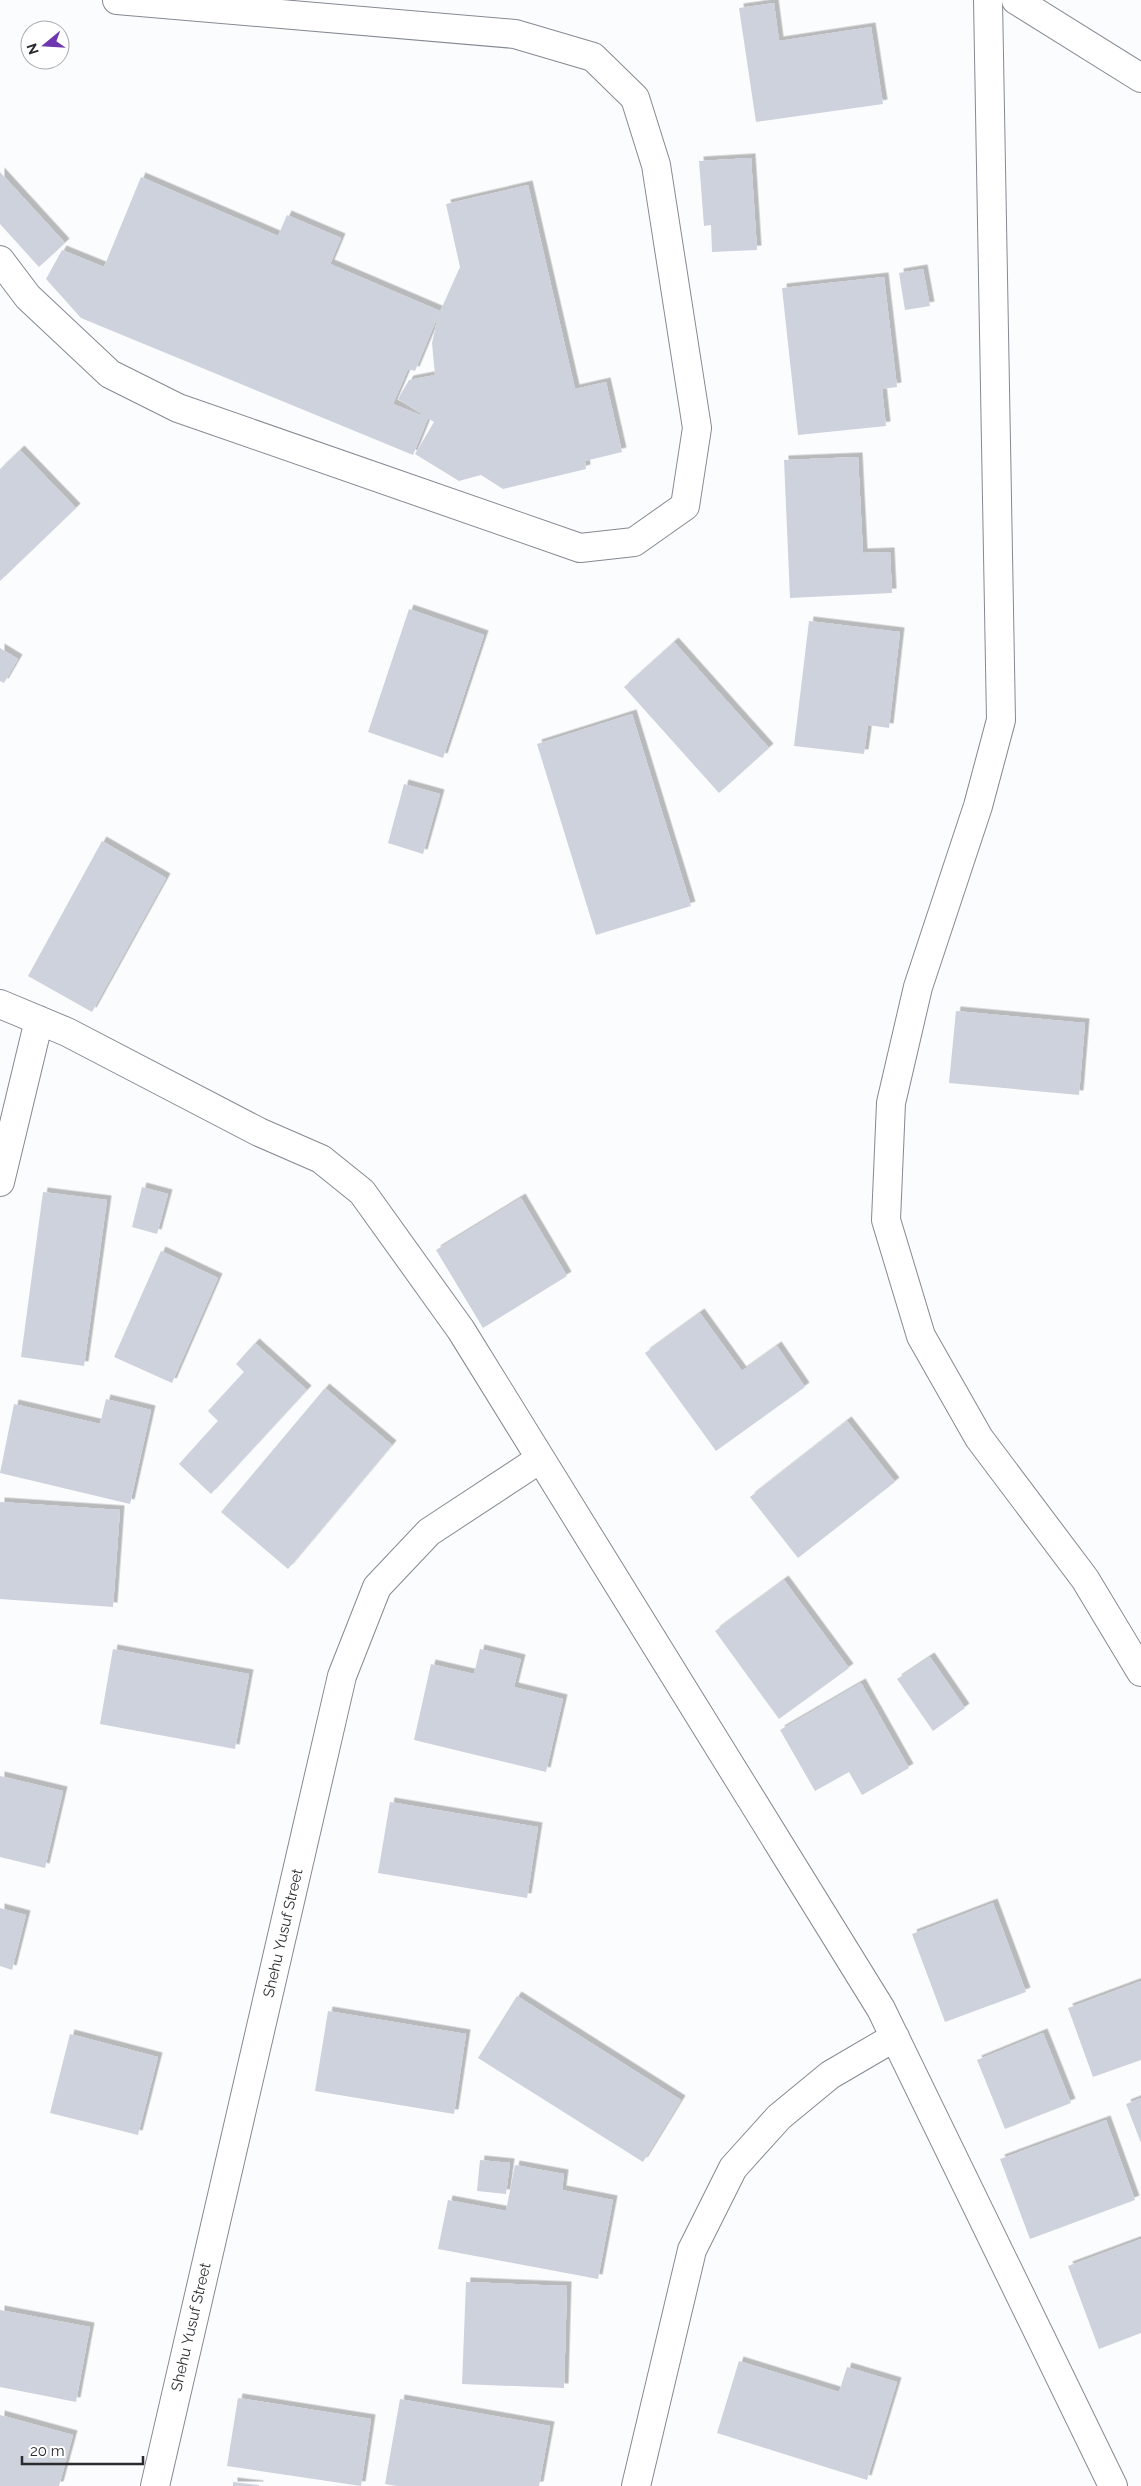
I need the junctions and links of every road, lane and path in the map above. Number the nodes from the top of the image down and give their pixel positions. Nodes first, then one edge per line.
1 (117, 0) edge
2 (988, 0) edge
3 (1016, 0) edge
4 (1141, 78) edge
5 (0, 260) edge
6 (0, 1004) edge
7 (39, 1020) junction
8 (0, 1182) edge
9 (540, 1459) junction
10 (1141, 1672) edge
11 (895, 2037) junction
12 (155, 2486) edge
13 (636, 2486) edge
14 (1113, 2486) edge

1 - 5 street
2 - 10 street
3 - 4 street
6 - 7 street
7 - 8 street
7 - 9 street
9 - 11 street
9 - 12 street, Shehu Yusuf Street
11 - 13 street
11 - 14 street

